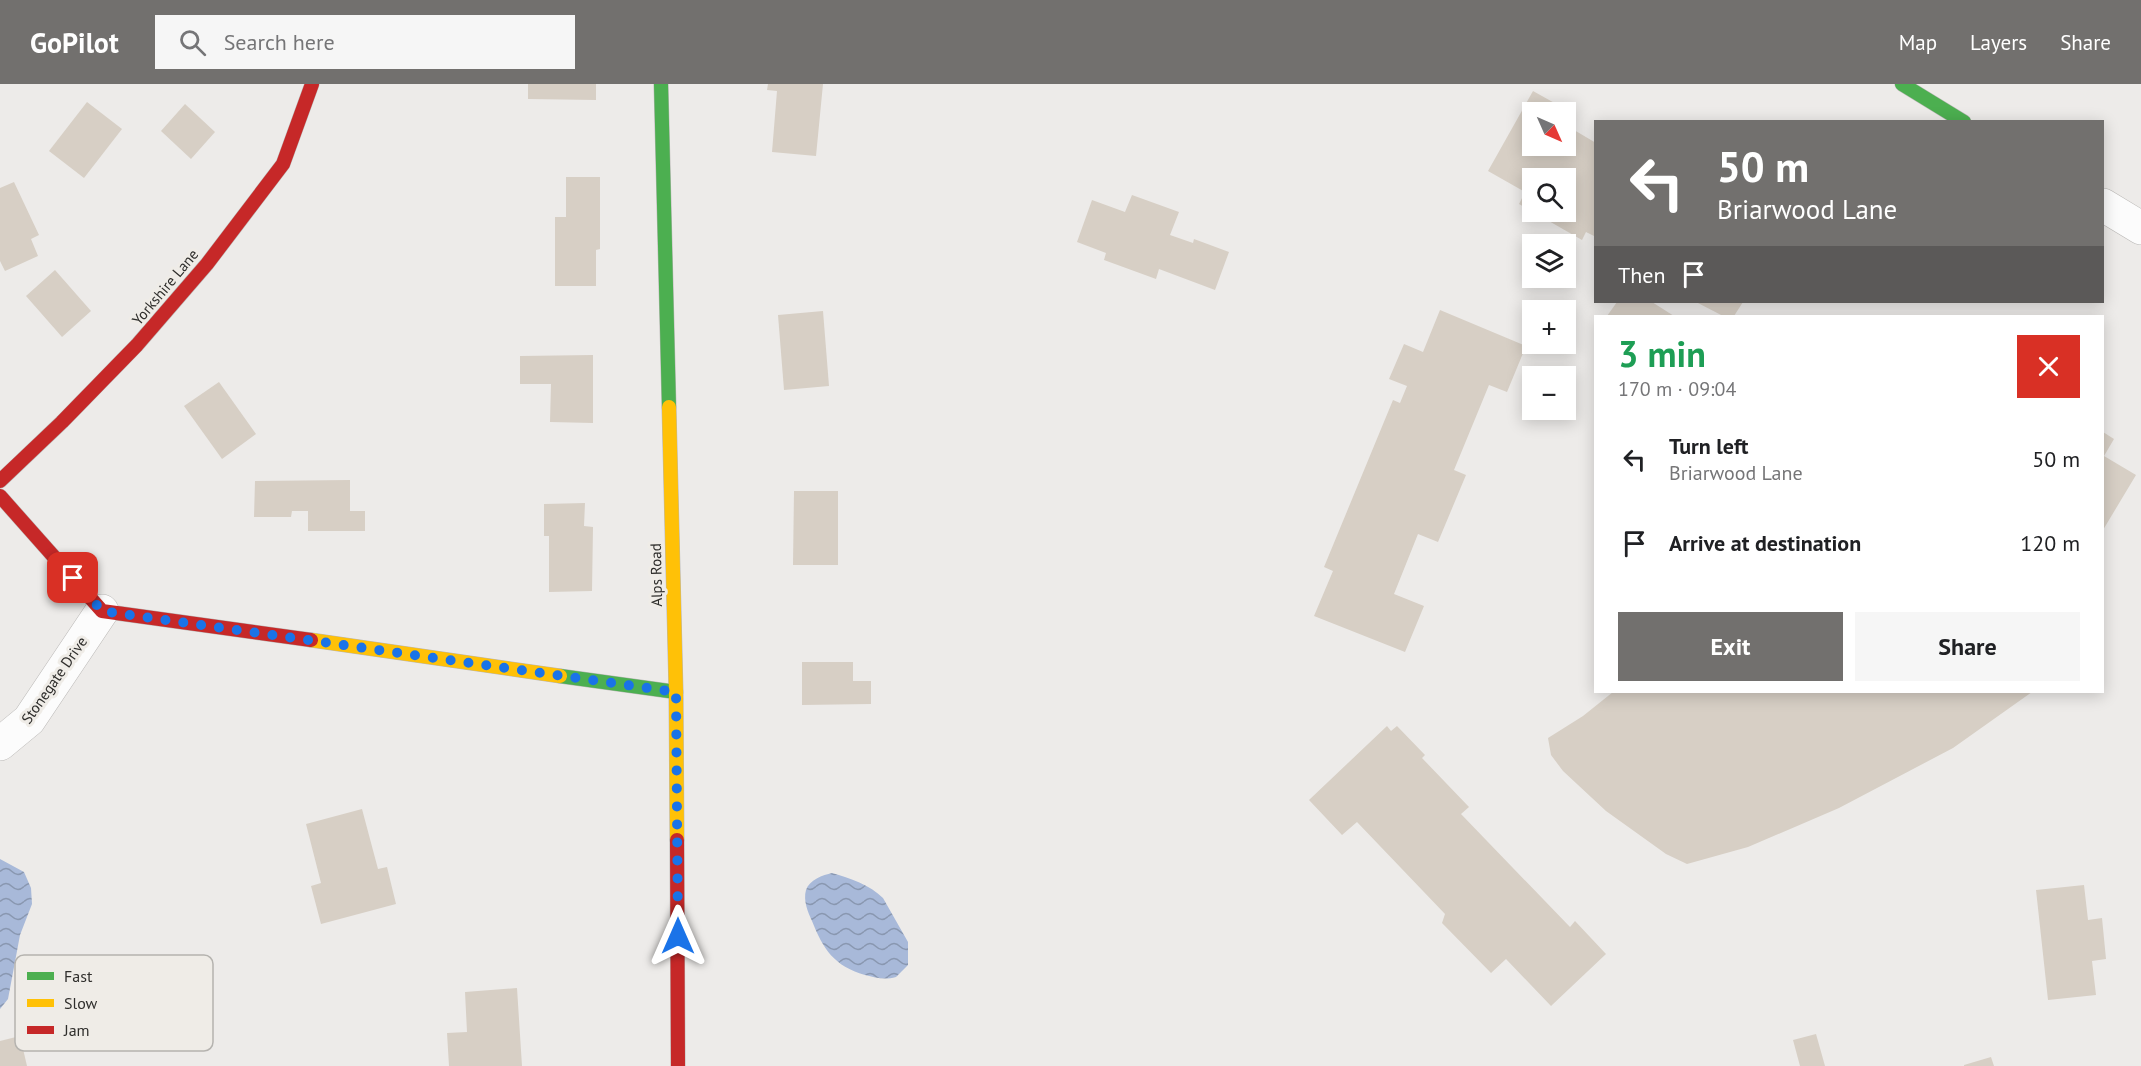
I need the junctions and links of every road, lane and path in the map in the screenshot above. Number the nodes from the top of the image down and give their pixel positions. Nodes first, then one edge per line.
1 (312, 84) edge
2 (661, 84) edge
3 (1902, 84) edge
4 (1961, 120) edge
5 (2104, 206) edge
6 (2141, 228) edge
7 (0, 481) edge
8 (0, 496) edge
9 (102, 611) junction
10 (676, 692) junction
11 (0, 744) edge
12 (678, 1066) edge

1 - 7 street, Yorkshire Lane
2 - 10 street, Alps Road
3 - 4 street
5 - 6 street
8 - 9 street
9 - 10 street
9 - 11 street, Stonegate Drive
10 - 12 street, Alps Road

